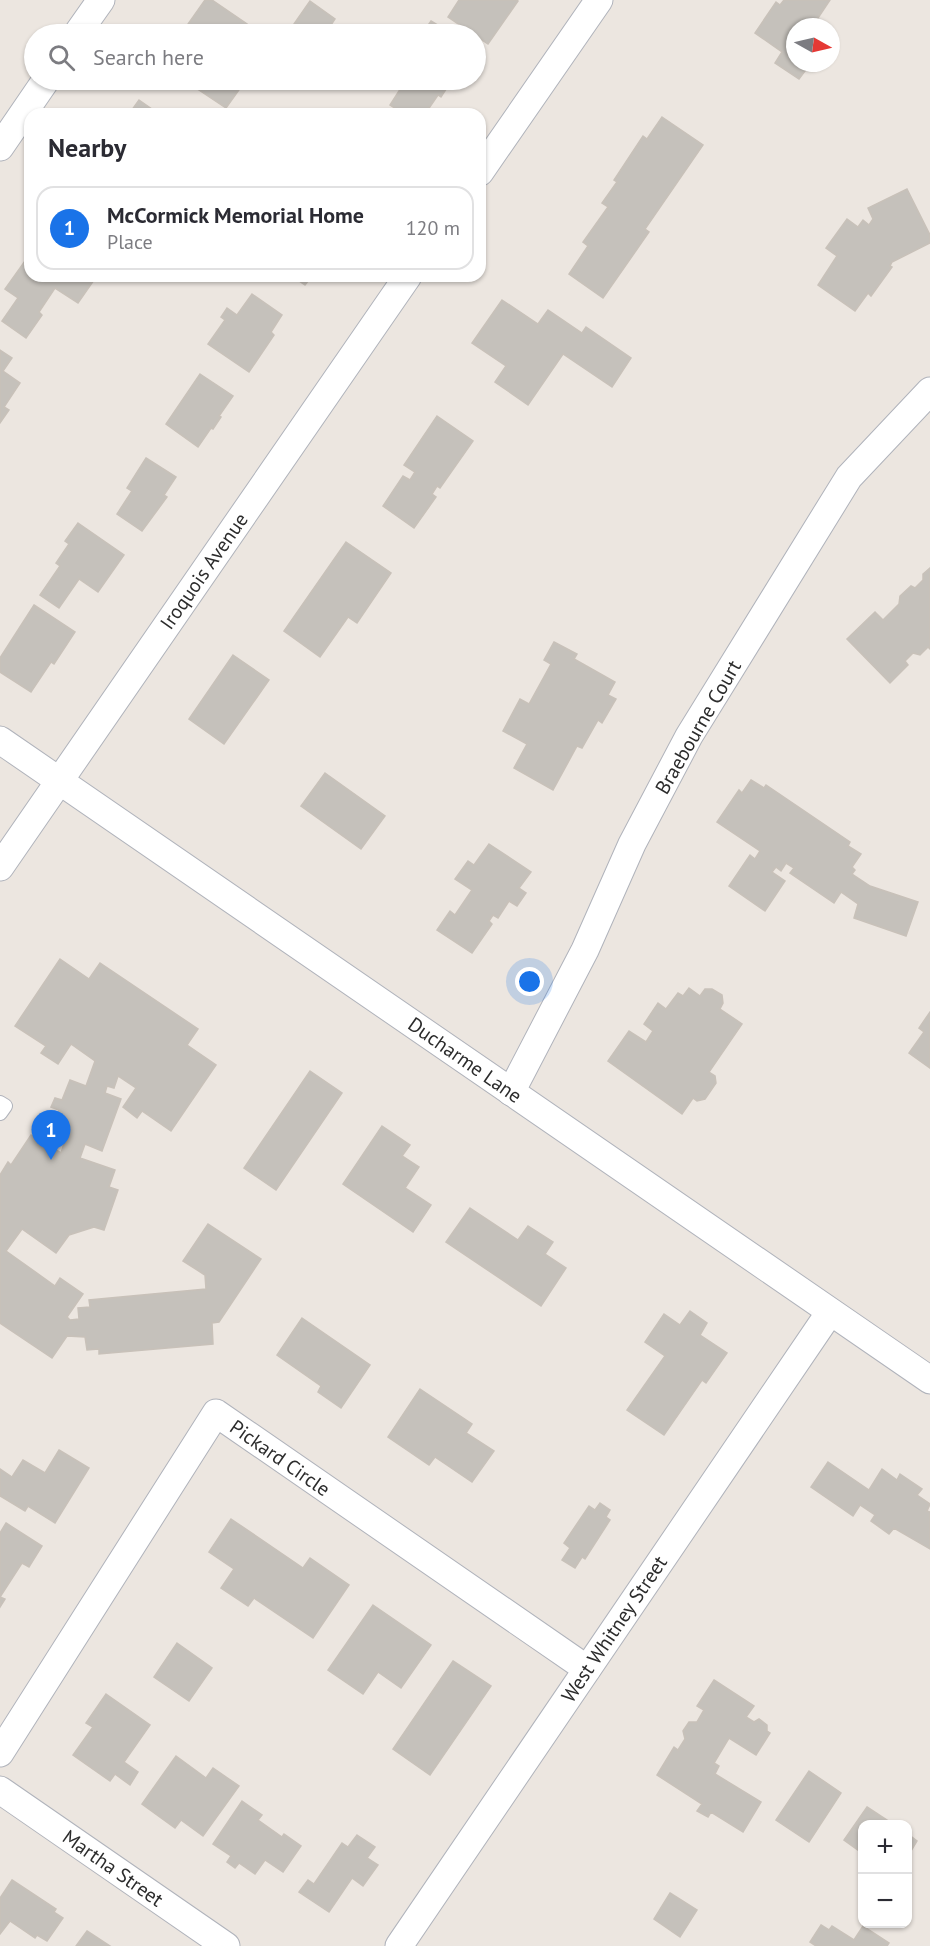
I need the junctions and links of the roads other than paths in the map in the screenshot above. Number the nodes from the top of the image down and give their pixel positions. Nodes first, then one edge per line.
1 (101, 0) edge
2 (598, 0) edge
3 (84, 24) edge
4 (39, 90) edge
5 (27, 108) edge
6 (24, 112) edge
7 (0, 147) edge
8 (486, 163) edge
9 (404, 282) edge
10 (930, 391) edge
11 (0, 740) edge
12 (59, 781) junction
13 (0, 867) edge
14 (511, 1092) junction
15 (0, 1103) edge
16 (0, 1113) edge
17 (830, 1312) junction
18 (930, 1380) edge
19 (587, 1669) junction
20 (0, 1753) edge
21 (0, 1790) edge
22 (226, 1946) edge
23 (399, 1946) edge

1 - 3 street
2 - 8 street
4 - 5 street
6 - 7 street
9 - 12 street, Iroquois Avenue
10 - 14 street, Braebourne Court
11 - 12 street, Ducharme Lane
12 - 13 street, Iroquois Avenue
12 - 14 street, Ducharme Lane
14 - 17 street, Ducharme Lane
15 - 16 lane
17 - 18 street, Ducharme Lane
17 - 19 street, West Whitney Street
19 - 20 street, Pickard Circle
19 - 23 street, West Whitney Street
21 - 22 street, Martha Street

